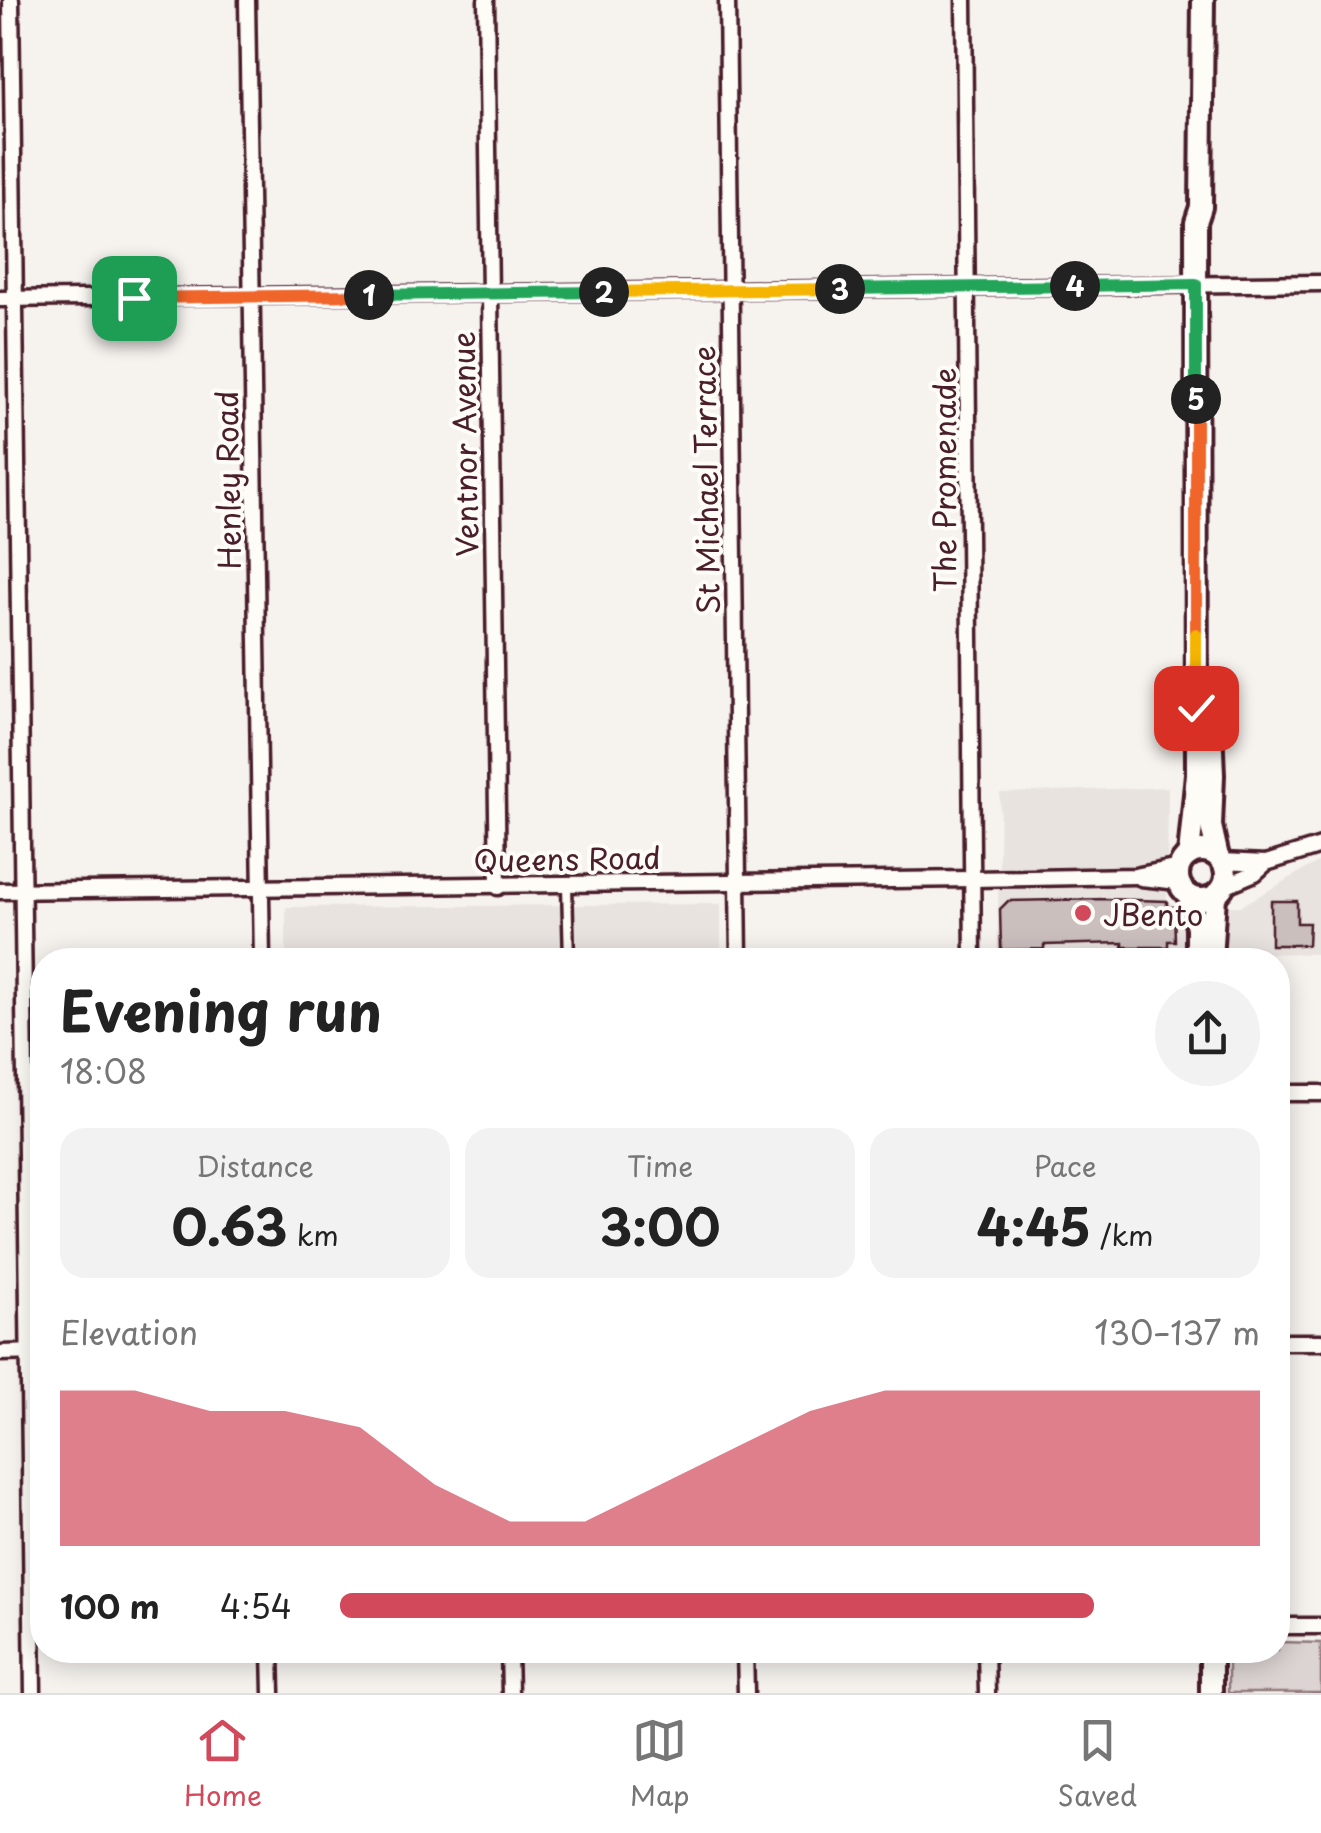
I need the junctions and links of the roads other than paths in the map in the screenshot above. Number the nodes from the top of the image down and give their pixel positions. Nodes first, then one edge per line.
1 (11, 0) edge
2 (246, 0) edge
3 (486, 0) edge
4 (726, 0) edge
5 (964, 0) edge
6 (1203, 0) edge
7 (1321, 283) edge
8 (1202, 284) junction
9 (969, 287) junction
10 (729, 291) junction
11 (490, 294) junction
12 (252, 296) junction
13 (8, 300) edge
14 (1205, 775) junction
15 (1321, 846) edge
16 (1220, 859) junction
17 (1266, 864) junction
18 (1184, 875) junction
19 (972, 879) junction
20 (739, 883) junction
21 (567, 886) junction
22 (498, 887) junction
23 (262, 888) junction
24 (22, 890) junction
25 (0, 891) edge
26 (1219, 891) junction
27 (262, 948) edge
28 (569, 948) edge
29 (739, 948) edge
30 (973, 948) edge
31 (1197, 948) edge
32 (1212, 948) edge
33 (1290, 1092) edge
34 (1321, 1092) edge
35 (30, 1174) edge
36 (1290, 1342) edge
37 (1321, 1342) edge
38 (30, 1352) edge
39 (0, 1353) edge
40 (1290, 1626) edge
41 (1321, 1626) edge
42 (33, 1663) edge
43 (271, 1663) edge
44 (509, 1663) edge
45 (745, 1663) edge
46 (986, 1663) edge
47 (1198, 1663) edge
48 (1211, 1663) edge
49 (33, 1693) edge
50 (272, 1693) edge
51 (510, 1693) edge
52 (746, 1693) edge
53 (987, 1693) edge
54 (1198, 1693) edge
55 (1211, 1693) edge

1 - 13 street
2 - 12 street, Henley Road
3 - 11 street, Ventnor Avenue
4 - 10 street, St Michael Terrace
5 - 9 street, The Promenade
6 - 8 main road
7 - 8 street
8 - 9 street
8 - 14 main road
9 - 10 street
9 - 19 street, The Promenade
10 - 11 street
10 - 20 street, St Michael Terrace
11 - 12 street
11 - 22 street, Ventnor Avenue
12 - 13 street
12 - 23 street, Henley Road
13 - 24 street
14 - 16 main road
14 - 18 main road
15 - 17 street
16 - 17 street
16 - 18 main road
16 - 26 main road
17 - 26 street
18 - 19 street, Queens Road
18 - 26 main road
18 - 31 main road
19 - 20 street, Queens Road
19 - 30 street, The Promenade
20 - 21 street, Queens Road
20 - 29 street, St Michael Terrace
21 - 22 street, Queens Road
21 - 28 lane
22 - 23 street, Queens Road
23 - 24 street, Queens Road
23 - 27 street, Henley Road
24 - 25 street, Queens Road
24 - 35 street
26 - 32 main road
33 - 34 street
36 - 37 street
38 - 39 street
40 - 41 street
42 - 49 street
43 - 50 street
44 - 51 street
45 - 52 street
46 - 53 street
47 - 54 main road
48 - 55 main road

